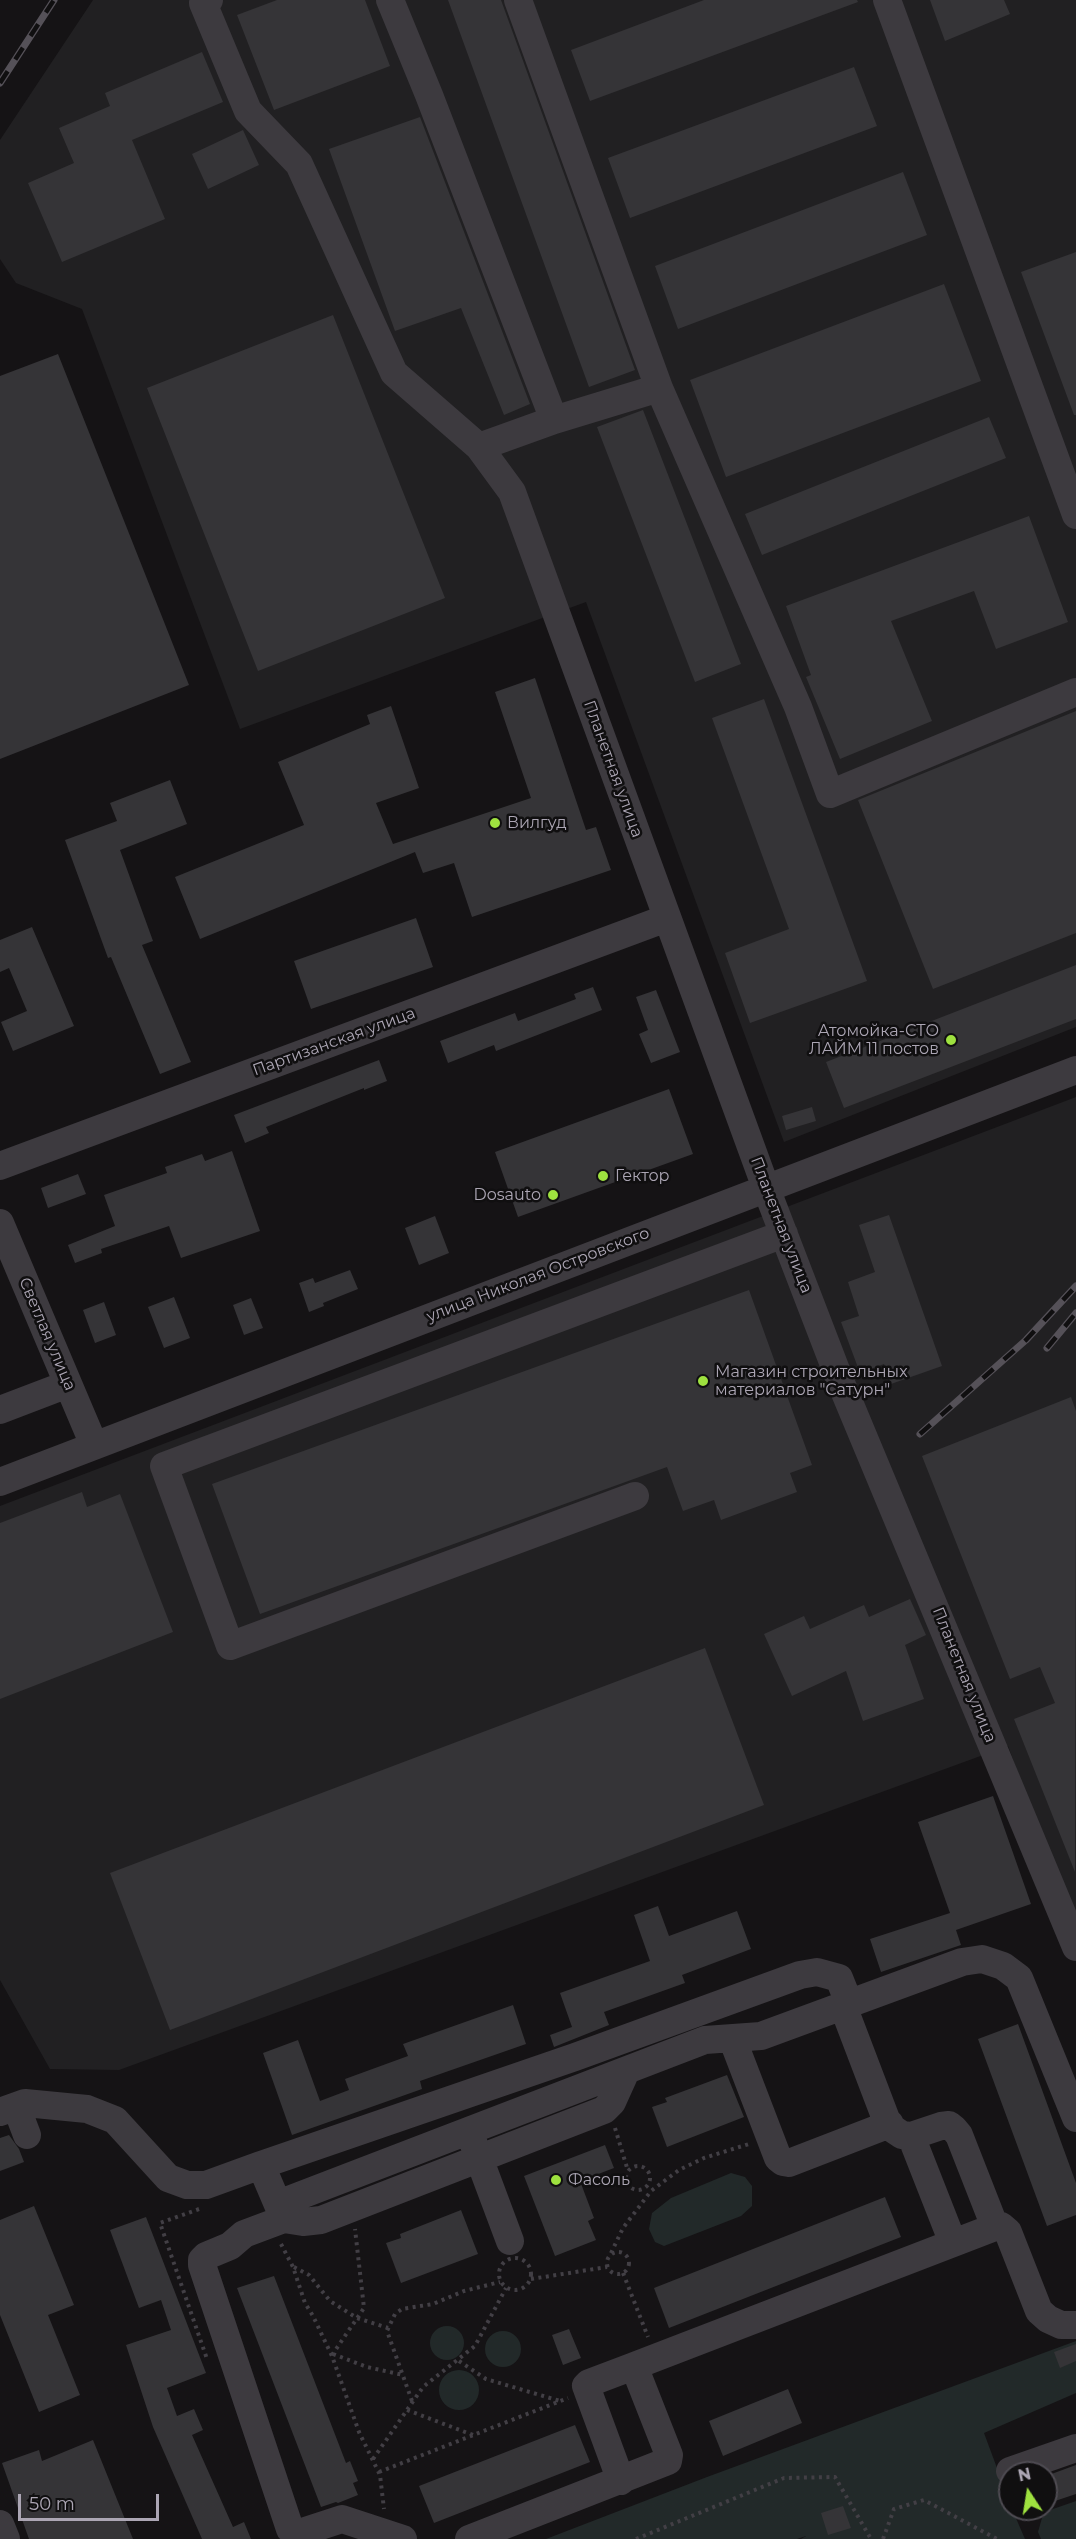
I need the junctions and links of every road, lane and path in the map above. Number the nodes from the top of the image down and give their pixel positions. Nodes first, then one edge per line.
1 (209, 0) edge
2 (390, 0) edge
3 (518, 0) edge
4 (887, 0) edge
5 (659, 388) junction
6 (554, 420) junction
7 (479, 447) junction
8 (1076, 515) edge
9 (1076, 692) edge
10 (667, 918) junction
11 (1076, 1070) edge
12 (0, 1166) edge
13 (766, 1188) junction
14 (0, 1223) edge
15 (784, 1234) junction
16 (68, 1384) junction
17 (0, 1410) edge
18 (94, 1445) junction
19 (0, 1482) edge
20 (635, 1496) dead end
21 (1076, 1947) edge
22 (735, 1998) junction
23 (846, 2005) junction
24 (741, 2038) junction
25 (626, 2071) junction
26 (456, 2098) junction
27 (14, 2107) edge
28 (609, 2107) junction
29 (1076, 2118) edge
30 (901, 2130) junction
31 (468, 2131) junction
32 (27, 2135) dead end
33 (771, 2139) junction
34 (479, 2159) junction
35 (261, 2165) junction
36 (628, 2171) junction
37 (646, 2186) junction
38 (651, 2191) junction
39 (352, 2208) junction
40 (277, 2216) junction
41 (995, 2227) junction
42 (510, 2241) dead end
43 (953, 2243) junction
44 (611, 2253) junction
45 (293, 2267) junction
46 (607, 2267) junction
47 (623, 2273) junction
48 (531, 2278) junction
49 (500, 2282) junction
50 (506, 2288) junction
51 (357, 2318) junction
52 (1076, 2325) edge
53 (388, 2328) junction
54 (333, 2355) junction
55 (459, 2361) junction
56 (645, 2361) junction
57 (403, 2375) junction
58 (573, 2396) junction
59 (412, 2401) junction
60 (407, 2410) junction
61 (473, 2435) junction
62 (1076, 2448) edge
63 (374, 2459) junction
64 (1039, 2461) edge
65 (379, 2472) junction
66 (621, 2481) junction
67 (0, 2524) edge
68 (394, 2536) edge
69 (6, 2539) edge
70 (469, 2539) edge
71 (636, 2539) edge
72 (871, 2539) edge
73 (883, 2539) edge
74 (996, 2539) edge

1 - 7 street, Планетная улица
2 - 6 street
3 - 5 street
4 - 8 street
5 - 6 street
5 - 9 street
6 - 7 street
7 - 10 street, Планетная улица
10 - 12 street, Партизанская улица
10 - 13 street, Планетная улица
11 - 13 street, улица Николая Островского
13 - 15 street, Планетная улица
13 - 18 street, улица Николая Островского
14 - 16 street, Светлая улица
15 - 20 street
15 - 21 street, Планетная улица
16 - 17 street
16 - 18 street, Светлая улица
18 - 19 street, улица Николая Островского
22 - 23 street
22 - 24 street
22 - 26 street
23 - 24 street
23 - 29 street
23 - 30 street
24 - 25 street
24 - 33 street
25 - 28 street
25 - 31 street
26 - 31 street
26 - 35 street
27 - 32 street
27 - 35 street
28 - 34 street
28 - 36 path
30 - 33 street
30 - 41 street
30 - 43 street
31 - 34 street
31 - 40 street
33 - 38 path
34 - 39 street
34 - 42 street
35 - 40 street
36 - 37 path
36 - 37 path
37 - 38 path
38 - 44 path
39 - 40 street
39 - 51 path
40 - 45 path
40 - 68 street
41 - 43 street
41 - 52 street
43 - 56 street
44 - 46 path
44 - 47 path
45 - 51 path
45 - 54 path
46 - 47 path
46 - 48 path
47 - 56 path
48 - 49 path
48 - 50 path
49 - 50 path
49 - 53 path
50 - 55 path
51 - 53 path
51 - 54 path
53 - 57 path
54 - 57 path
54 - 63 path
55 - 58 path
55 - 59 path
56 - 58 street
56 - 66 street
57 - 59 path
58 - 61 path
58 - 66 street
59 - 60 path
60 - 61 path
60 - 63 path
61 - 65 path
62 - 64 street
63 - 65 path
65 - 68 path
66 - 70 street
67 - 69 street
71 - 72 path
73 - 74 path

